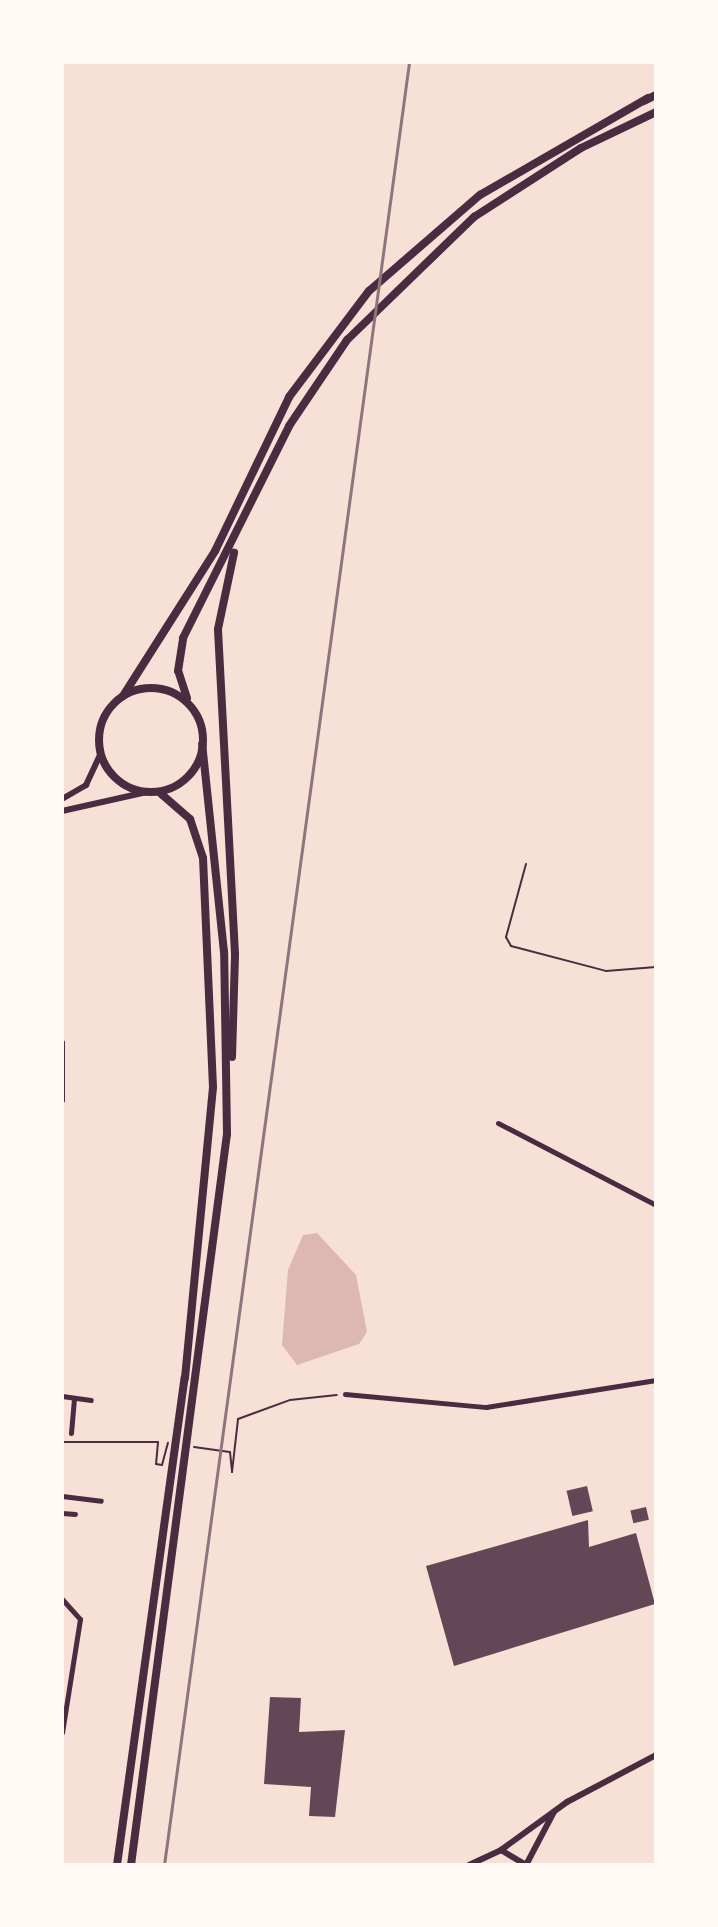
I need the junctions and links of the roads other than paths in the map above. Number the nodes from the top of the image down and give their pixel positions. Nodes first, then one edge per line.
1 (656, 94) edge
2 (656, 112) edge
3 (240, 533) junction
4 (123, 696) junction
5 (187, 698) junction
6 (202, 744) junction
7 (100, 755) junction
8 (147, 792) junction
9 (161, 794) junction
10 (62, 799) edge
11 (62, 811) edge
12 (526, 864) dead end
13 (656, 967) edge
14 (62, 1042) edge
15 (229, 1081) junction
16 (62, 1100) edge
17 (498, 1123) dead end
18 (656, 1205) edge
19 (656, 1380) edge
20 (345, 1394) road end
21 (62, 1396) edge
22 (74, 1398) junction
23 (91, 1400) dead end
24 (71, 1433) dead end
25 (62, 1496) edge
26 (101, 1501) dead end
27 (62, 1513) edge
28 (75, 1514) dead end
29 (62, 1599) edge
30 (66, 1688) edge
31 (62, 1733) edge
32 (656, 1755) edge
33 (556, 1809) junction
34 (501, 1850) junction
35 (117, 1865) edge
36 (131, 1865) edge
37 (469, 1865) edge
38 (526, 1865) edge

1 - 4 highway
2 - 3 highway
3 - 5 highway
3 - 15 highway
4 - 5 highway
4 - 7 highway
5 - 6 highway
6 - 9 highway
6 - 15 highway
7 - 8 highway
7 - 10 street
8 - 9 highway
8 - 11 street
9 - 35 highway
12 - 13 lane
14 - 16 street
15 - 36 highway
17 - 18 street
19 - 20 street
21 - 22 street
22 - 23 street
22 - 24 street
25 - 26 street
27 - 28 street
29 - 30 street
30 - 31 street
32 - 33 street
33 - 34 street
33 - 38 street
34 - 37 street
34 - 38 street

